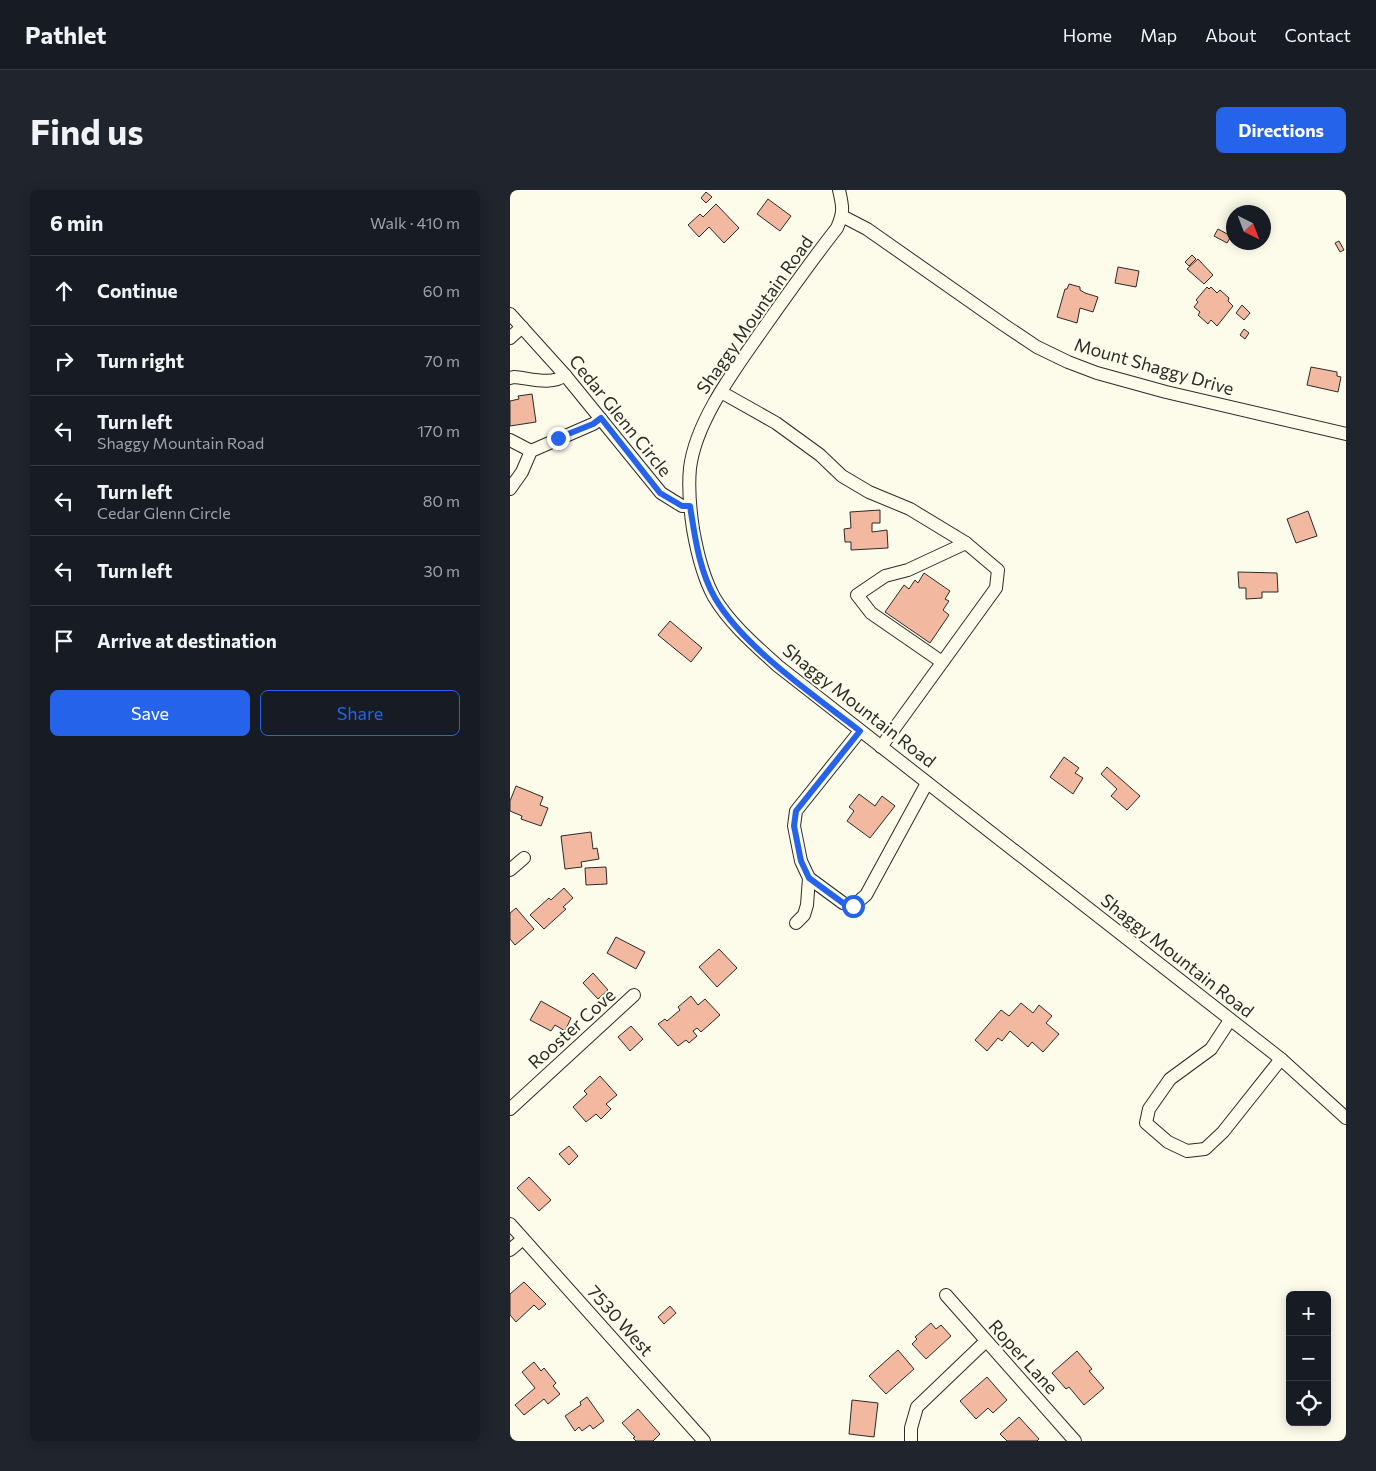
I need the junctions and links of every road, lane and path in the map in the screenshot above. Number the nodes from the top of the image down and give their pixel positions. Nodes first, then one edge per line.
1 (839, 190) edge
2 (842, 216) junction
3 (510, 314) edge
4 (522, 327) junction
5 (510, 338) edge
6 (565, 374) junction
7 (510, 378) edge
8 (721, 392) junction
9 (601, 418) junction
10 (1346, 434) edge
11 (510, 440) edge
12 (531, 451) junction
13 (510, 489) edge
14 (690, 506) junction
15 (966, 543) junction
16 (942, 662) junction
17 (860, 731) junction
18 (881, 747) junction
19 (927, 783) junction
20 (524, 858) dead end
21 (510, 870) edge
22 (809, 878) junction
23 (796, 923) dead end
24 (634, 995) dead end
25 (1230, 1020) junction
26 (1281, 1059) junction
27 (510, 1109) edge
28 (1346, 1118) edge
29 (510, 1224) edge
30 (523, 1239) junction
31 (510, 1250) edge
32 (946, 1295) dead end
33 (986, 1341) junction
34 (704, 1441) edge
35 (911, 1441) edge
36 (1075, 1441) edge

1 - 2 street
2 - 8 street, Shaggy Mountain Road
2 - 10 street, Mount Shaggy Drive
3 - 4 street, Cedar Glenn Circle
4 - 5 street
4 - 6 street, Cedar Glenn Circle
6 - 7 street
6 - 9 street, Cedar Glenn Circle
8 - 14 street, Shaggy Mountain Road
8 - 15 street
9 - 12 street
9 - 14 street, Cedar Glenn Circle
11 - 12 street
12 - 13 street
14 - 17 street, Shaggy Mountain Road
15 - 16 street
15 - 16 street
16 - 18 street
17 - 18 street, Shaggy Mountain Road
17 - 22 street
18 - 19 street, Shaggy Mountain Road
19 - 22 street
19 - 25 street, Shaggy Mountain Road
20 - 21 street
22 - 23 street
24 - 27 street, Rooster Cove
25 - 26 street, Shaggy Mountain Road
25 - 26 street
26 - 28 street, Shaggy Mountain Road
29 - 30 street, 7530 West
30 - 31 street
30 - 34 street, 7530 West
32 - 33 street, Roper Lane
33 - 35 street
33 - 36 street, Roper Lane

